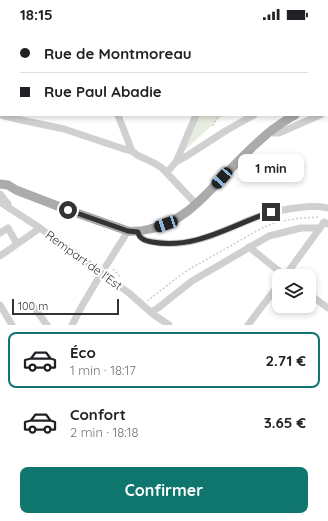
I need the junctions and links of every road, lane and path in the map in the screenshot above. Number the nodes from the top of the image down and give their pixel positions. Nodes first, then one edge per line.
1 (4, 116) edge
2 (118, 116) edge
3 (196, 116) edge
4 (218, 116) edge
5 (252, 116) edge
6 (293, 116) edge
7 (318, 116) edge
8 (213, 126) dead end
9 (271, 131) junction
10 (132, 151) junction
11 (176, 162) junction
12 (167, 172) junction
13 (0, 184) edge
14 (16, 190) junction
15 (0, 193) edge
16 (0, 202) edge
17 (196, 204) junction
18 (328, 208) edge
19 (15, 211) junction
20 (325, 222) edge
21 (40, 228) junction
22 (133, 231) junction
23 (0, 233) edge
24 (17, 244) junction
25 (249, 247) junction
26 (0, 256) edge
27 (106, 266) dead end
28 (276, 269) edge
29 (290, 269) edge
30 (98, 279) dead end
31 (272, 293) edge
32 (316, 299) edge
33 (0, 305) edge
34 (33, 306) dead end
35 (328, 308) edge
36 (151, 312) junction
37 (12, 325) edge
38 (47, 325) edge
39 (72, 325) edge
40 (169, 325) edge
41 (248, 325) edge

1 - 10 street
2 - 10 street
3 - 11 street
4 - 8 path
5 - 11 street
6 - 9 main road
7 - 9 street
9 - 17 main road
10 - 12 street
11 - 12 street
12 - 17 street
13 - 14 main road
14 - 15 main road
14 - 22 main road
15 - 19 street, Rempart de l'Est
16 - 19 street, Rempart de l'Est
17 - 22 main road
18 - 22 street
19 - 21 street, Rempart de l'Est
20 - 25 street
20 - 29 street
21 - 24 street
21 - 36 street, Rempart de l'Est
22 - 27 street
23 - 24 street
24 - 26 street
25 - 28 street
25 - 36 street
30 - 39 street
31 - 41 street
32 - 35 street
33 - 37 street
34 - 38 street
36 - 40 street, Rempart de l'Est

